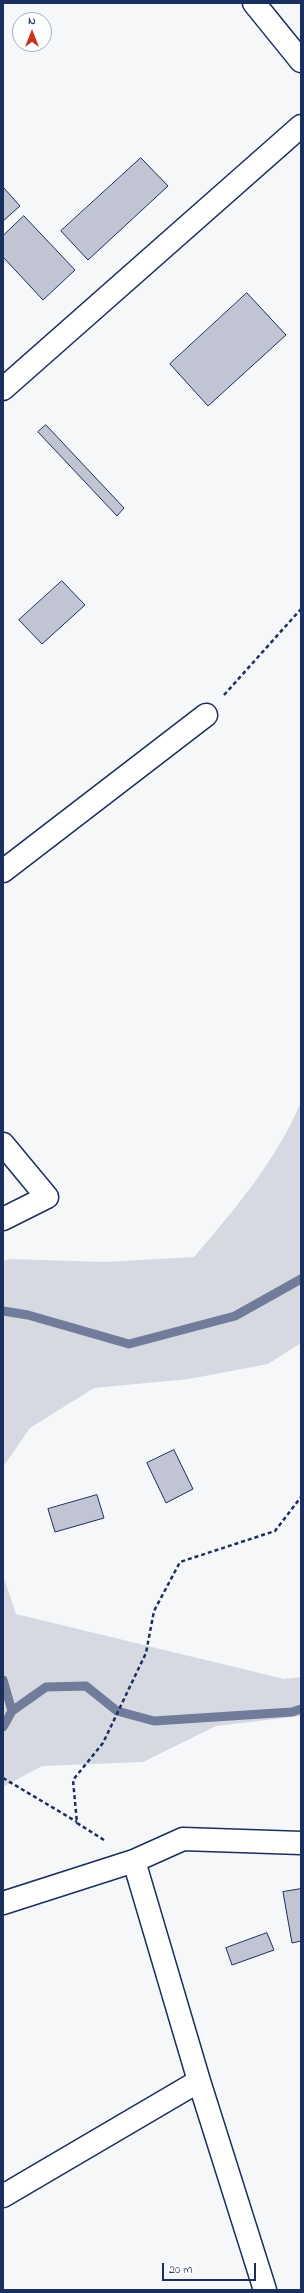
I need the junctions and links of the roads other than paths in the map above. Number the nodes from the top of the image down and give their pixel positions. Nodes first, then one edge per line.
1 (254, 3) edge
2 (301, 61) edge
3 (301, 126) edge
4 (3, 389) edge
5 (206, 715) road end
6 (3, 871) edge
7 (3, 1144) edge
8 (3, 1219) edge
9 (301, 1843) edge
10 (134, 1861) junction
11 (3, 1903) edge
12 (199, 2081) junction
13 (3, 2196) edge
14 (265, 2290) edge

1 - 2 street
3 - 4 street
5 - 6 street
7 - 8 street
9 - 10 street
10 - 11 street
10 - 12 street
12 - 13 street
12 - 14 street

